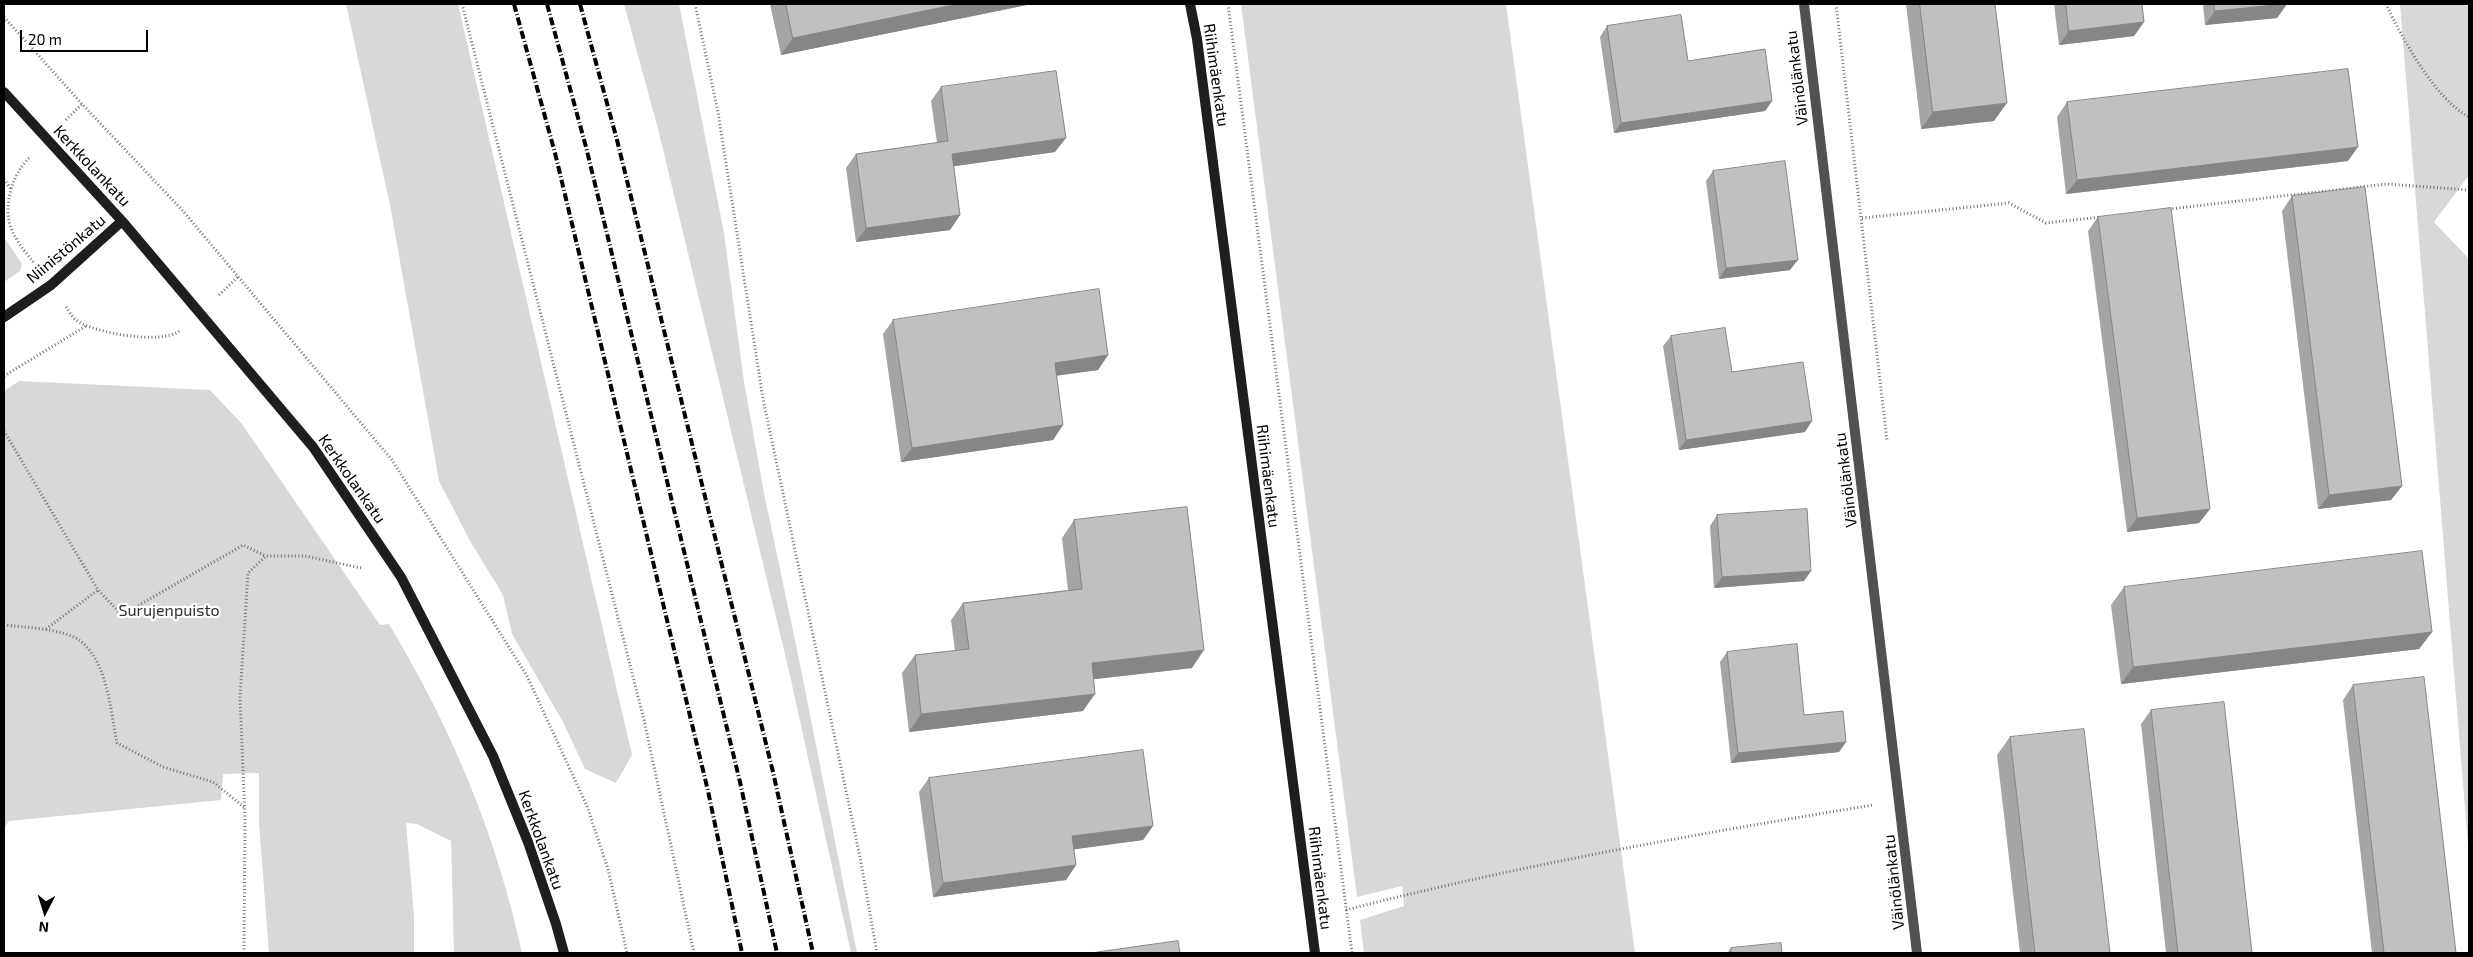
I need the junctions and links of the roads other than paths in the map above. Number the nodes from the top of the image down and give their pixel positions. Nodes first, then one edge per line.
1 (1190, 4) edge
2 (1804, 4) edge
3 (4, 92) edge
4 (122, 221) junction
5 (4, 316) edge
6 (564, 953) edge
7 (1315, 953) edge
8 (1917, 953) edge

1 - 7 street, Riihimäenkatu
2 - 8 street, Väinölänkatu
3 - 4 street, Kerkkolankatu
4 - 5 street, Niinistönkatu
4 - 6 street, Kerkkolankatu

